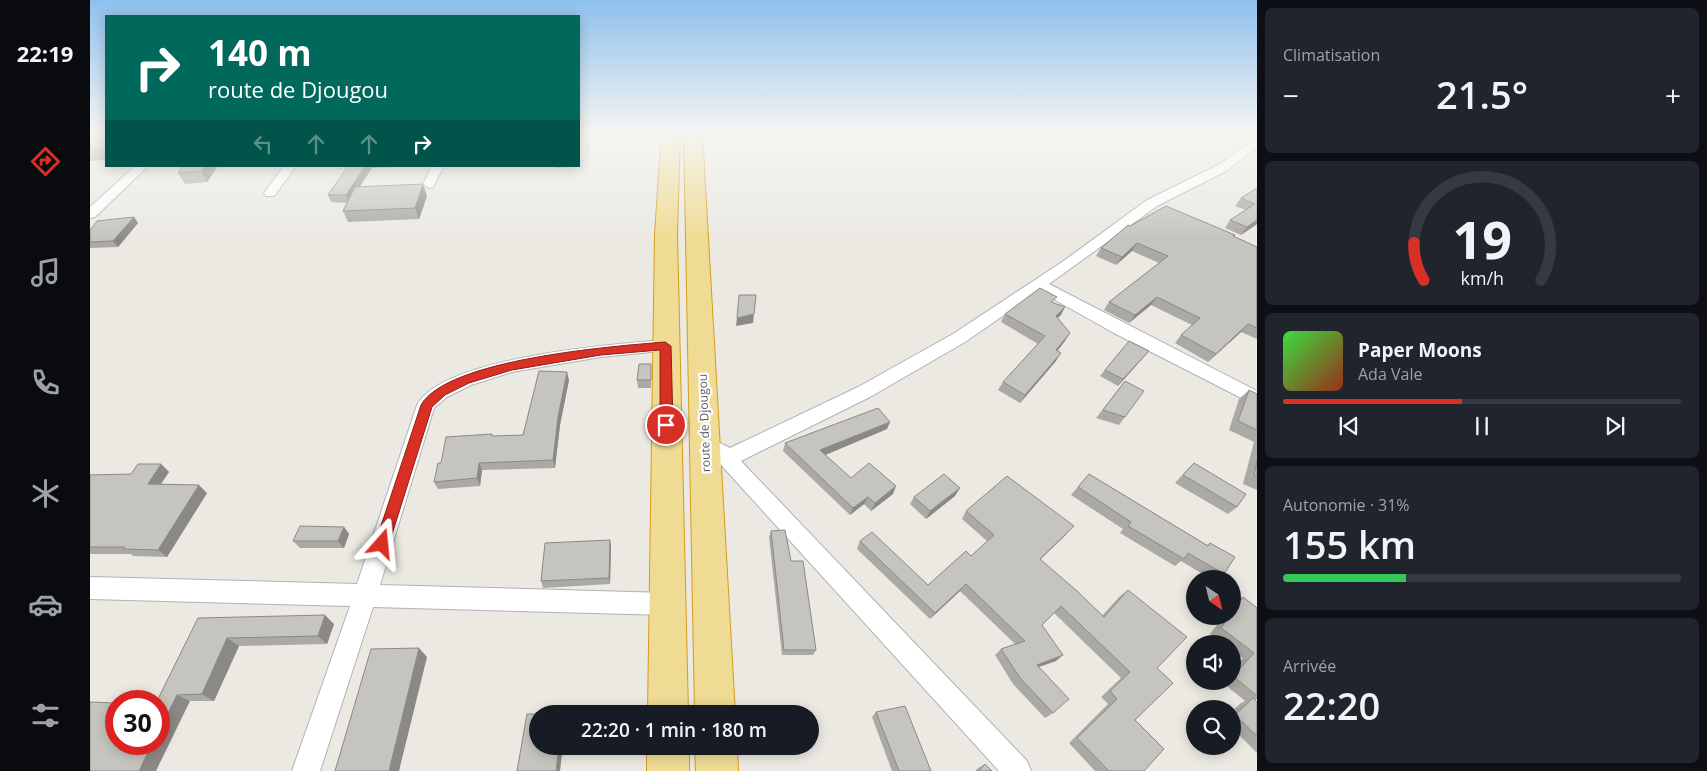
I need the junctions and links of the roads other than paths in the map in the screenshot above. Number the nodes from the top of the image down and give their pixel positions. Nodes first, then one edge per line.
1 (140, 168) edge
2 (289, 168) edge
3 (437, 168) edge
4 (669, 168) edge
5 (694, 168) edge
6 (1222, 168) edge
7 (429, 184) dead end
8 (270, 193) dead end
9 (1152, 202) junction
10 (1170, 210) edge
11 (90, 214) edge
12 (1039, 285) junction
13 (665, 346) junction
14 (1257, 399) edge
15 (704, 434) junction
16 (728, 458) junction
17 (90, 588) edge
18 (365, 596) junction
19 (667, 604) junction
20 (668, 705) edge
21 (715, 705) edge
22 (668, 755) edge
23 (716, 755) edge
24 (306, 771) edge
25 (668, 771) edge
26 (717, 771) edge
27 (1017, 771) edge

1 - 11 street
2 - 8 street
3 - 7 street
4 - 13 highway
5 - 15 highway, route de Djougou
6 - 9 street
9 - 10 street
9 - 12 street
12 - 14 street
12 - 16 street
13 - 18 street
13 - 19 highway
15 - 16 street
15 - 21 highway, route de Djougou
16 - 27 street
17 - 18 street
18 - 19 street
18 - 24 street
19 - 20 highway
22 - 25 highway
23 - 26 highway

